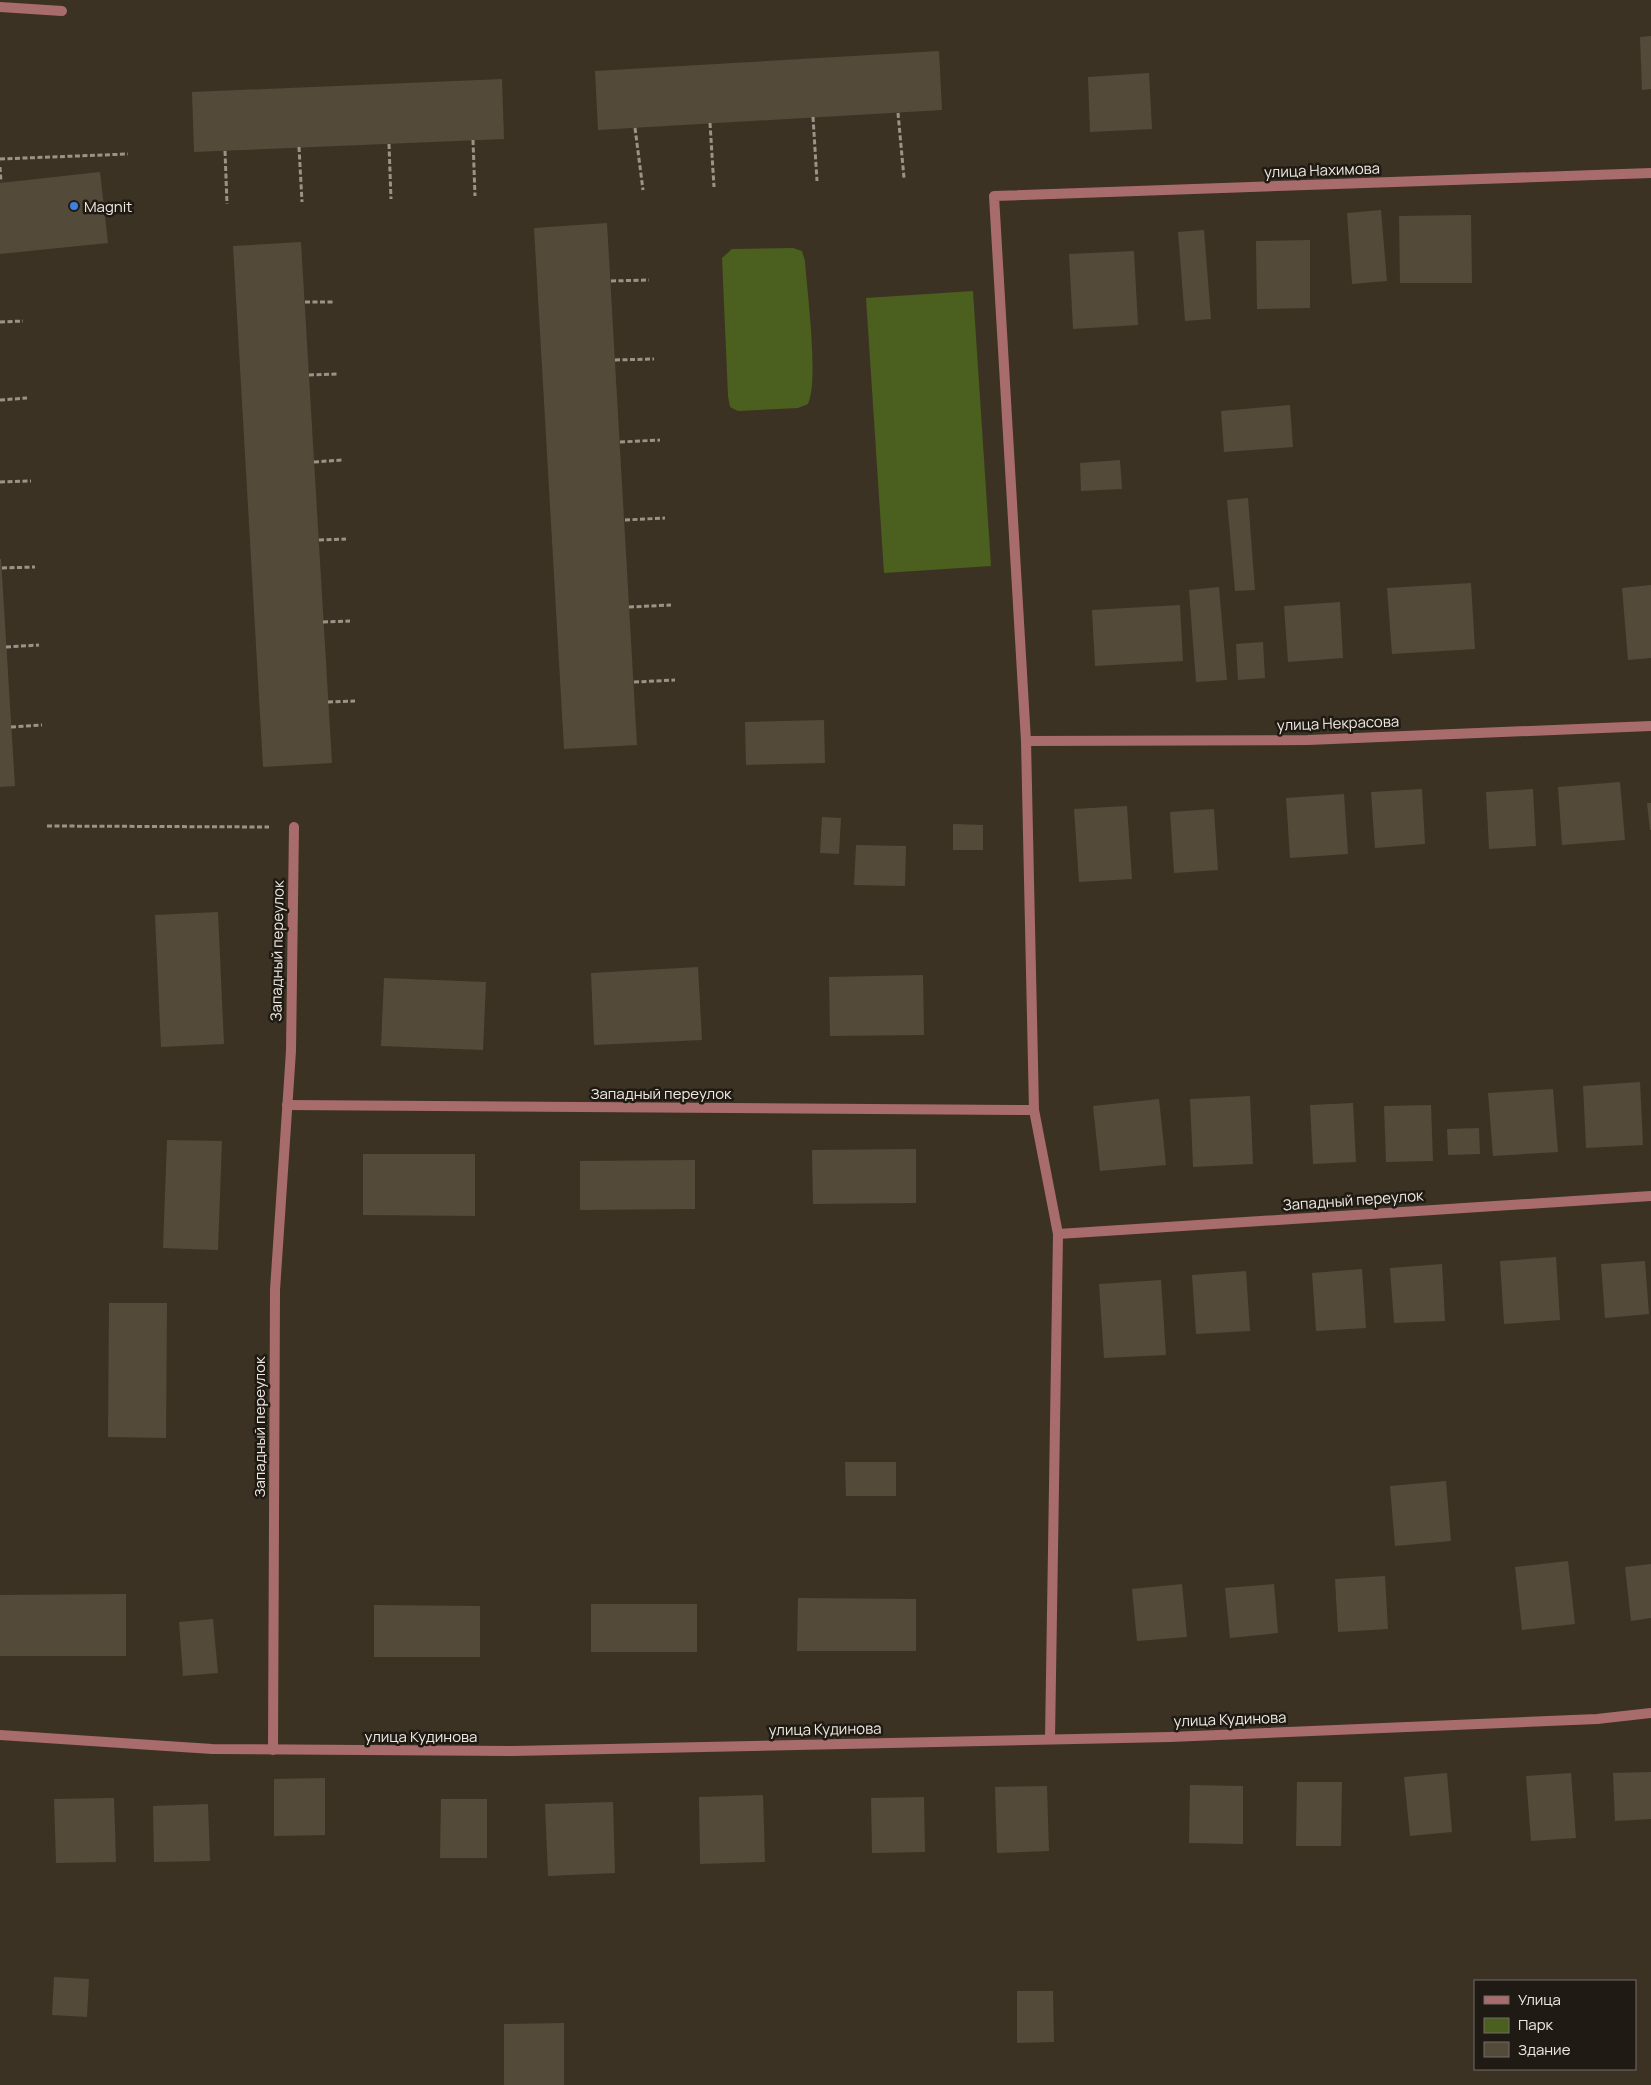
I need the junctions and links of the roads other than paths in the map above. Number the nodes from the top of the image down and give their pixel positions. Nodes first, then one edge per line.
1 (0, 7) edge
2 (62, 11) dead end
3 (1651, 173) edge
4 (1651, 726) edge
5 (1026, 741) junction
6 (294, 827) road end
7 (287, 1105) junction
8 (1034, 1110) junction
9 (1651, 1196) edge
10 (1058, 1234) junction
11 (1651, 1713) edge
12 (0, 1735) edge
13 (1050, 1740) junction
14 (273, 1750) junction

1 - 2 street
3 - 5 street, улица Нахимова
4 - 5 street, улица Некрасова
5 - 8 street
6 - 7 street, Западный переулок
7 - 8 street, Западный переулок
7 - 14 street, Западный переулок
8 - 10 street
9 - 10 street, Западный переулок
10 - 13 street
11 - 13 street, улица Кудинова
12 - 14 street, улица Кудинова
13 - 14 street, улица Кудинова

